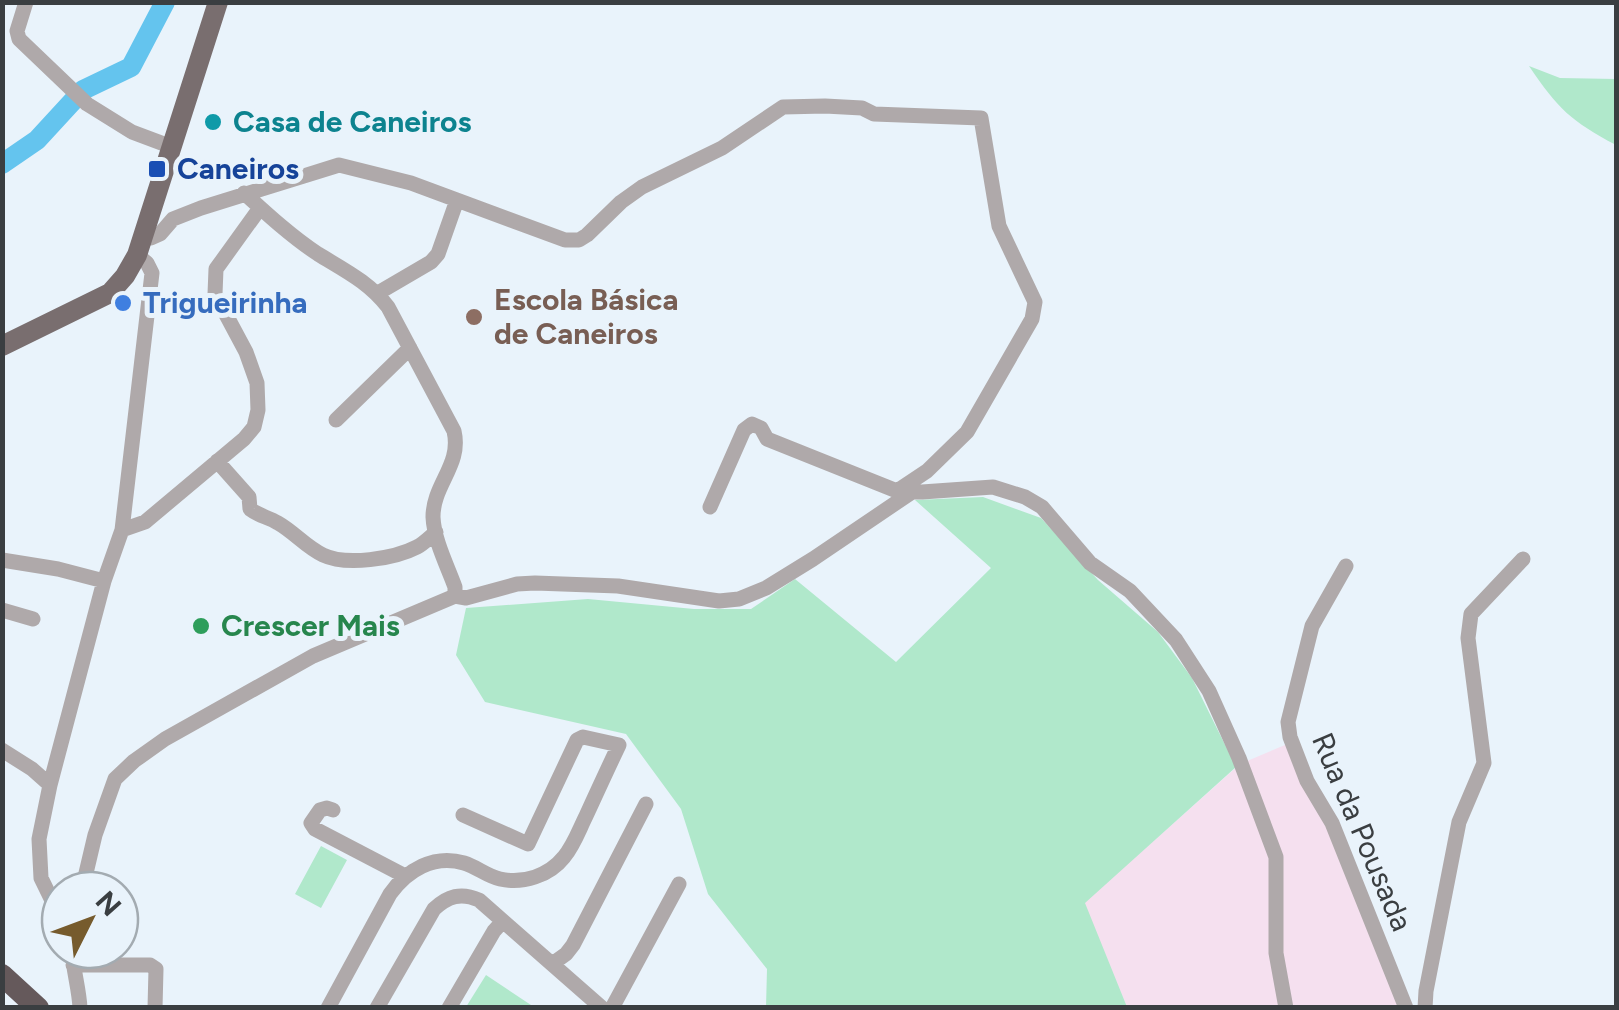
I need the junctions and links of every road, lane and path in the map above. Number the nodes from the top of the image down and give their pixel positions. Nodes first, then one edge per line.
1 (26, 2) edge
2 (218, 2) edge
3 (172, 146) junction
4 (244, 193) junction
5 (457, 200) junction
6 (260, 208) junction
7 (140, 246) junction
8 (378, 293) junction
9 (2, 346) edge
10 (410, 348) junction
11 (336, 420) dead end
12 (217, 461) junction
13 (904, 492) junction
14 (710, 507) dead end
15 (122, 530) junction
16 (436, 532) junction
17 (1523, 559) dead end
18 (2, 560) edge
19 (1346, 566) dead end
20 (104, 581) junction
21 (455, 596) junction
22 (2, 610) edge
23 (32, 619) dead end
24 (2, 750) edge
25 (50, 785) junction
26 (646, 804) dead end
27 (334, 810) dead end
28 (463, 815) dead end
29 (41, 870) edge
30 (87, 870) edge
31 (405, 876) junction
32 (679, 884) dead end
33 (503, 921) junction
34 (140, 964) edge
35 (552, 964) junction
36 (75, 970) edge
37 (2, 975) edge
38 (38, 1008) edge
39 (80, 1008) edge
40 (155, 1008) edge
41 (328, 1008) edge
42 (377, 1008) edge
43 (449, 1008) edge
44 (602, 1008) edge
45 (612, 1008) edge
46 (1286, 1008) edge
47 (1406, 1008) edge
48 (1426, 1008) edge

1 - 3 street
2 - 3 main road
3 - 7 main road
4 - 5 street
4 - 6 street
4 - 7 street
5 - 8 street
5 - 13 street
6 - 8 street
6 - 12 street
7 - 9 main road
7 - 15 street
8 - 10 street
10 - 11 street
10 - 16 street
12 - 15 street
12 - 16 street
13 - 14 street
13 - 21 street
13 - 46 street
15 - 20 street
16 - 21 street
17 - 48 street
18 - 20 street
19 - 47 street, Rua da Pousada
20 - 25 street
21 - 30 street
22 - 23 street
24 - 25 street
25 - 29 street
26 - 35 street
27 - 31 street
28 - 31 street
31 - 41 street
32 - 45 street
33 - 35 street
33 - 42 street
33 - 43 street
34 - 40 street
35 - 44 street
36 - 39 street
37 - 38 highway

